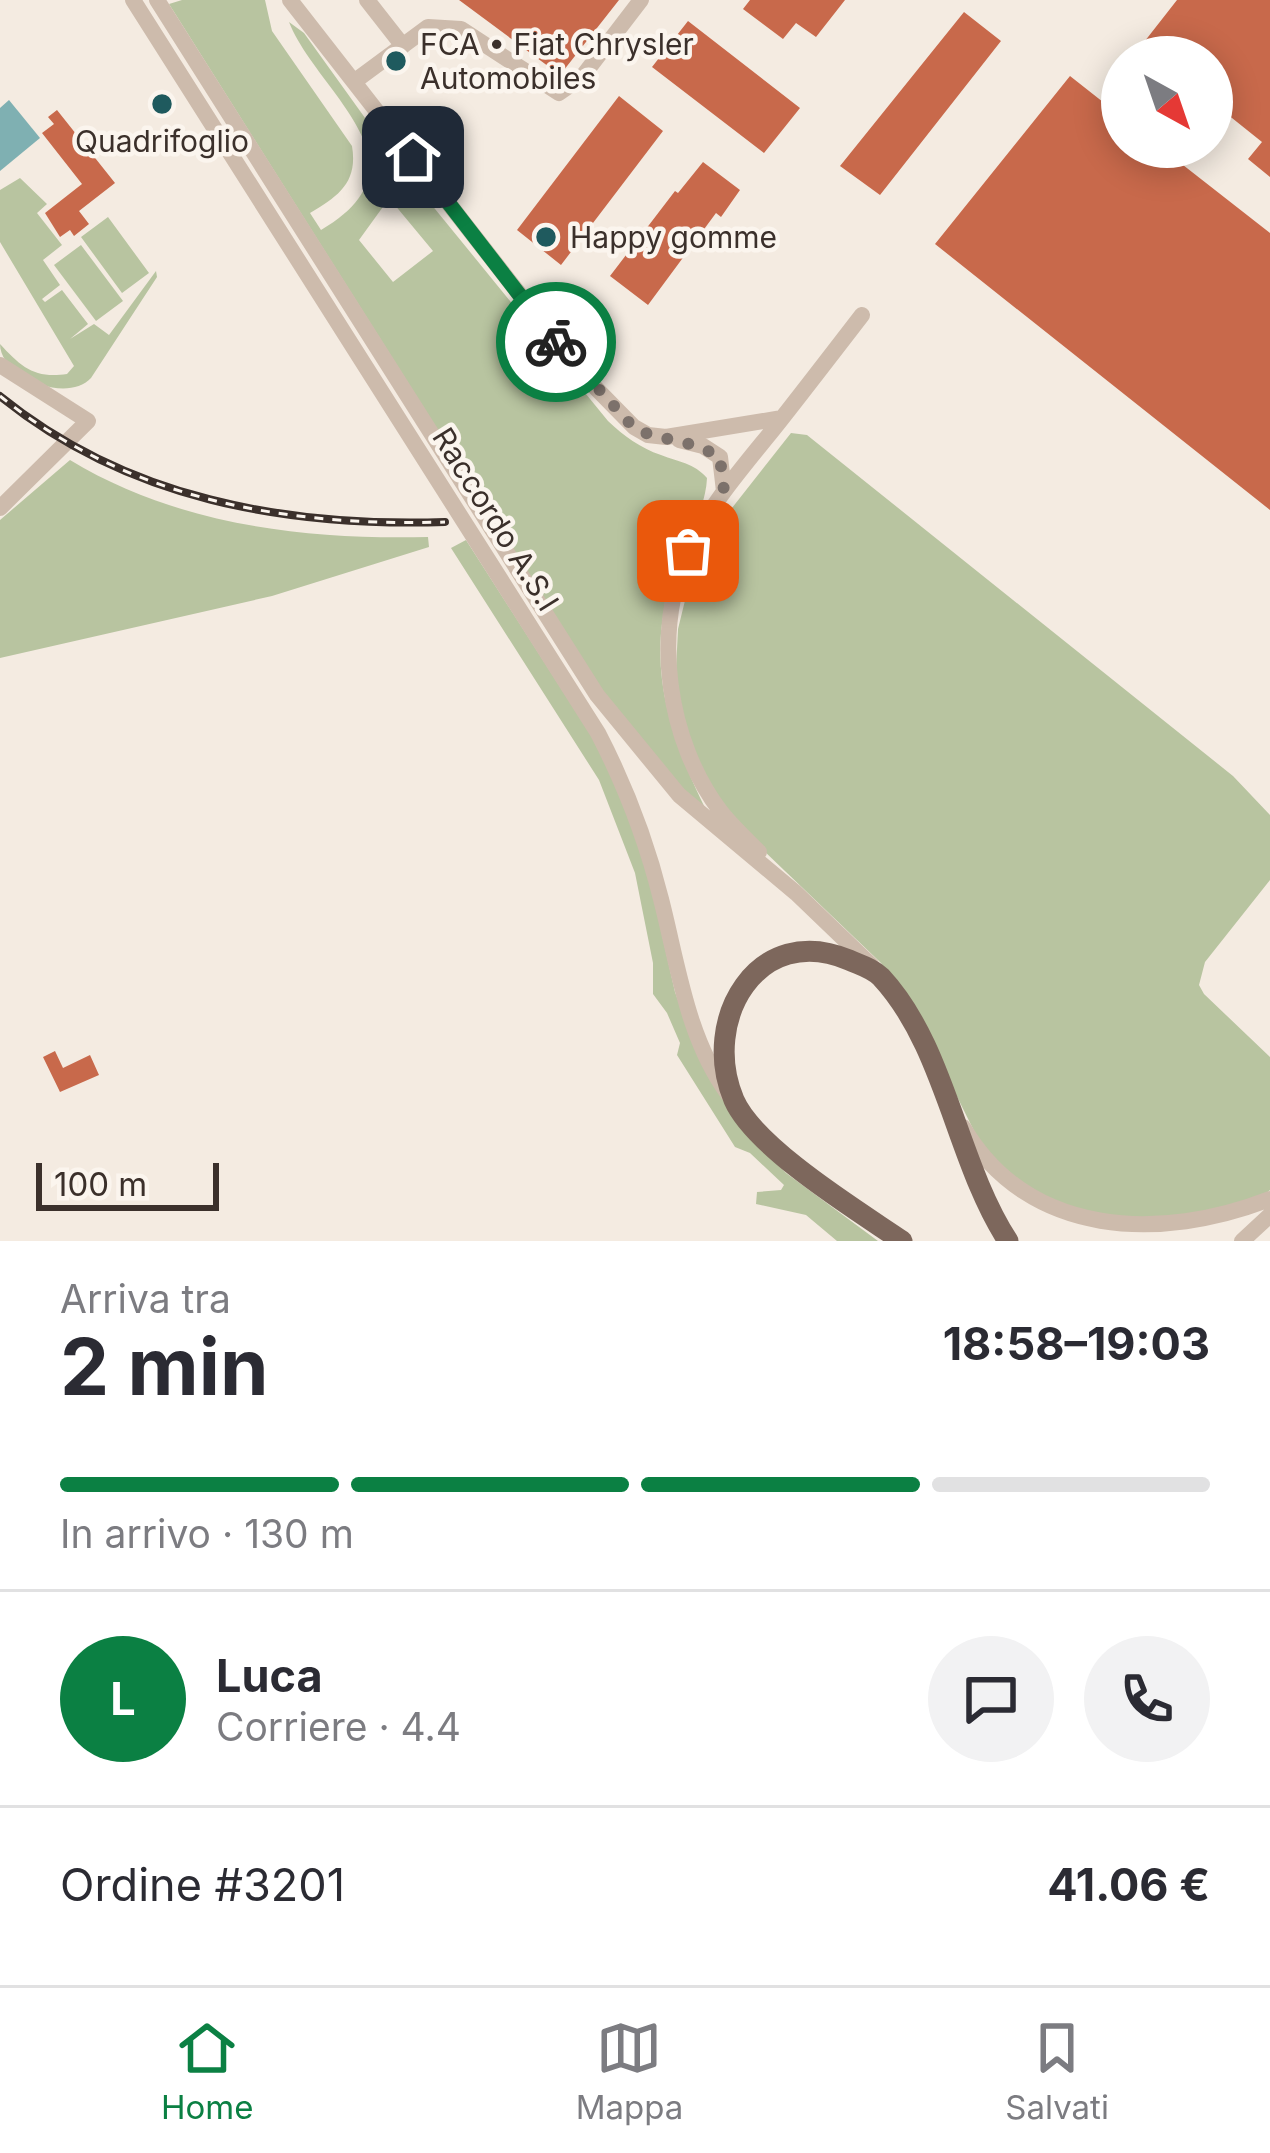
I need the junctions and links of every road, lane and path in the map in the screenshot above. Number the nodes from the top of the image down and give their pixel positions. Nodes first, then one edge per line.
1 (134, 0) edge
2 (157, 0) edge
3 (290, 0) edge
4 (367, 0) edge
5 (641, 0) edge
6 (403, 46) junction
7 (355, 81) junction
8 (862, 316) dead end
9 (0, 365) edge
10 (782, 418) junction
11 (666, 437) junction
12 (724, 491) junction
13 (0, 508) edge
14 (796, 892) junction
15 (876, 972) junction
16 (935, 1073) junction
17 (735, 1103) junction
18 (1270, 1199) edge
19 (1270, 1214) edge
20 (902, 1241) edge
21 (1008, 1241) edge
22 (1242, 1241) edge

1 - 17 street, Raccordo A.S.I
2 - 14 street, Raccordo A.S.I
3 - 7 street
4 - 6 street
5 - 6 street
6 - 7 street
7 - 11 street
8 - 10 street
9 - 13 street
10 - 11 street
10 - 12 street
11 - 12 street
12 - 14 street
14 - 15 street, Raccordo A.S.I
15 - 16 main road
15 - 17 main road
16 - 18 street
16 - 21 main road
17 - 20 main road
19 - 22 street

